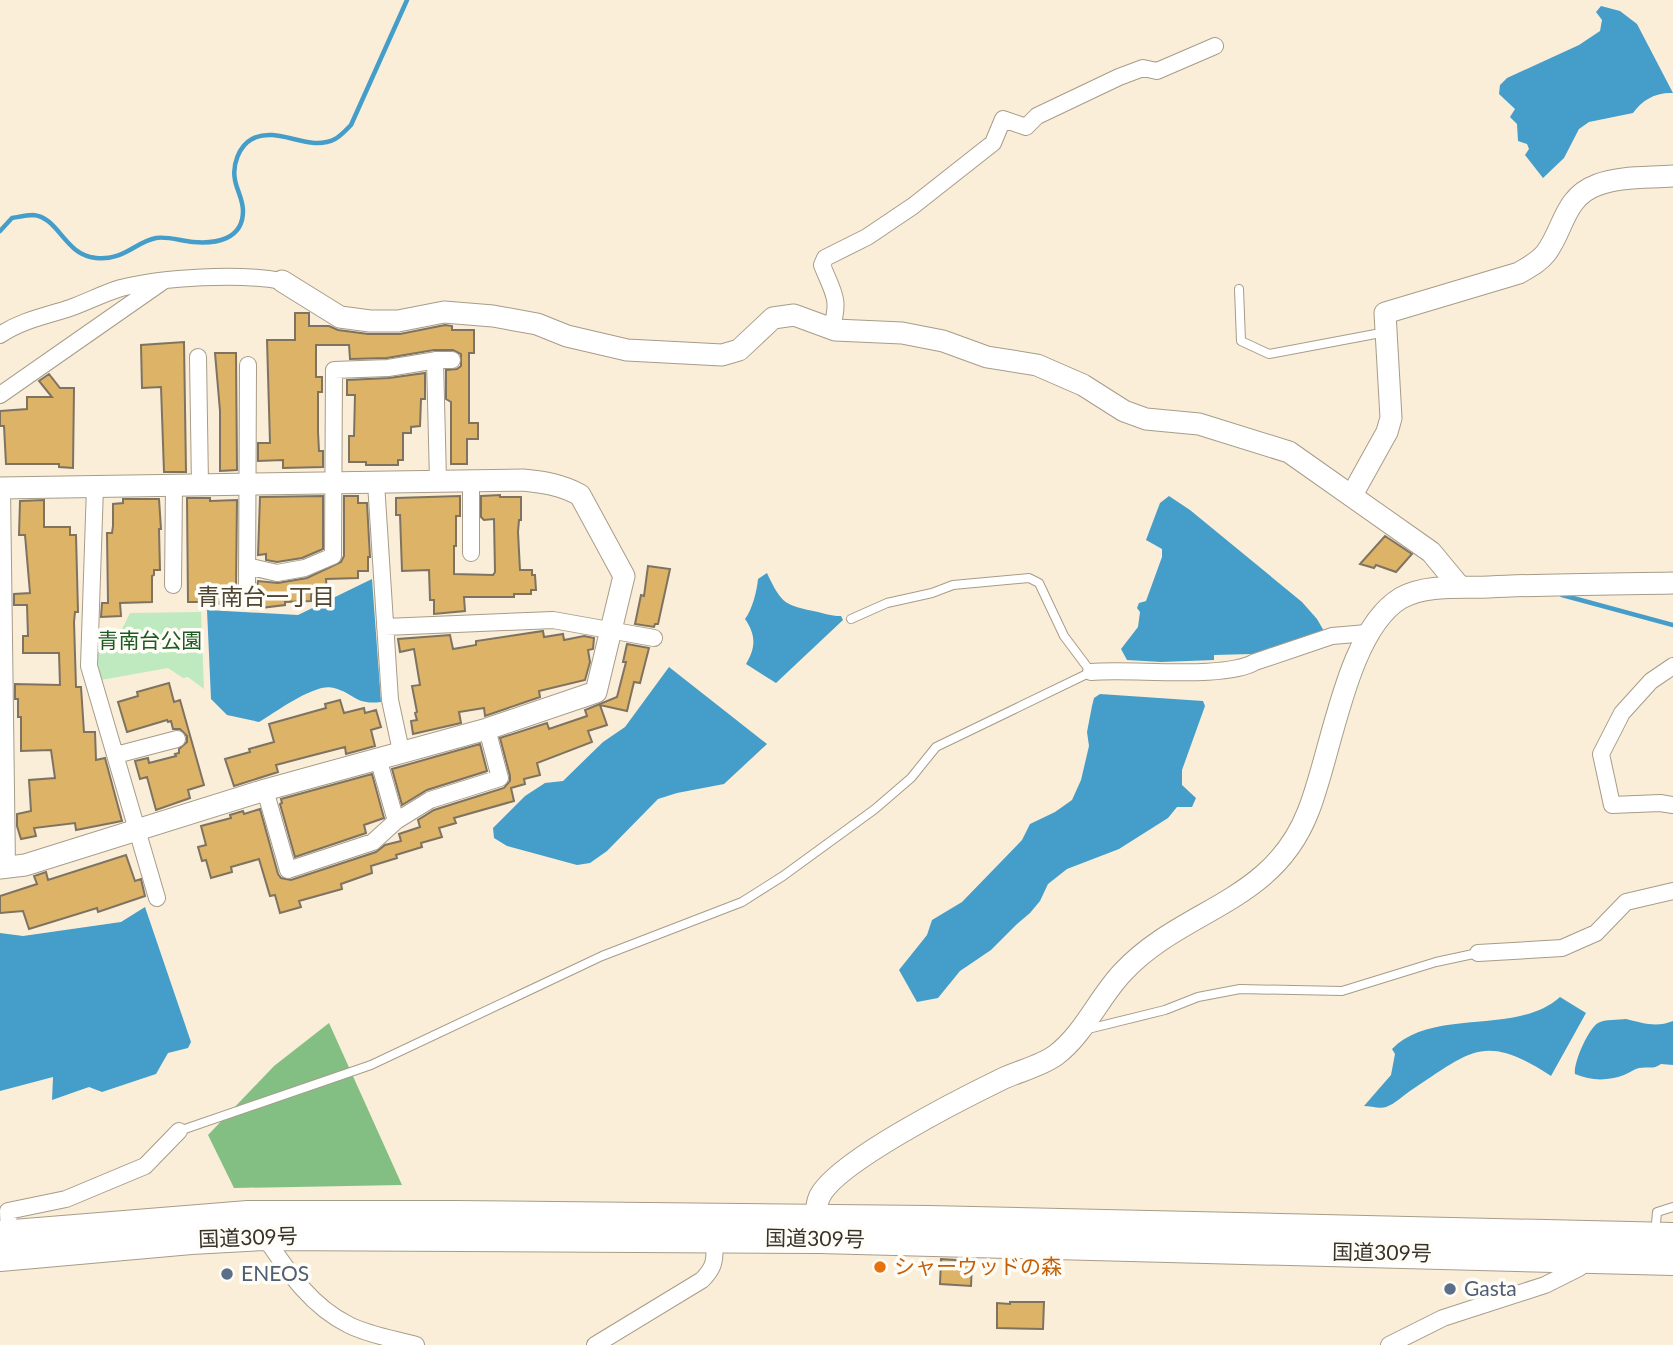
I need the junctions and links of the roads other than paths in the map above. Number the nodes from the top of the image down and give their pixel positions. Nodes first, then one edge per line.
1 (1215, 46) dead end
2 (1673, 176) edge
3 (164, 281) junction
4 (282, 281) joint
5 (1239, 289) dead end
6 (831, 329) junction
7 (1386, 332) junction
8 (0, 335) edge
9 (198, 357) dead end
10 (435, 360) junction
11 (453, 360) dead end
12 (248, 365) dead end
13 (0, 395) edge
14 (438, 481) junction
15 (471, 481) junction
16 (376, 482) junction
17 (334, 483) junction
18 (248, 484) junction
19 (200, 485) junction
20 (174, 486) junction
21 (95, 487) junction
22 (1, 488) edge
23 (1352, 495) junction
24 (471, 553) dead end
25 (247, 566) junction
26 (1673, 583) edge
27 (173, 585) dead end
28 (1460, 587) junction
29 (247, 591) dead end
30 (850, 619) dead end
31 (385, 627) junction
32 (611, 630) junction
33 (1367, 633) junction
34 (2, 635) edge
35 (653, 638) dead end
36 (1673, 666) edge
37 (1090, 672) junction
38 (487, 729) junction
39 (177, 739) dead end
40 (401, 751) junction
41 (116, 755) junction
42 (378, 758) junction
43 (3, 780) edge
44 (265, 790) junction
45 (1673, 805) edge
46 (396, 821) junction
47 (138, 830) junction
48 (3, 868) edge
49 (1673, 891) edge
50 (157, 898) dead end
51 (1478, 953) joint
52 (1078, 1031) junction
53 (179, 1131) joint
54 (1673, 1206) edge
55 (818, 1228) junction
56 (264, 1236) junction
57 (1664, 1237) edge
58 (715, 1238) junction
59 (3, 1242) edge
60 (1590, 1258) junction
61 (1673, 1261) edge
62 (416, 1345) edge
63 (595, 1345) edge
64 (1389, 1345) edge

1 - 6 street
2 - 7 street
3 - 4 street
3 - 8 street
3 - 13 street
4 - 6 street
5 - 7 lane
6 - 23 street
7 - 23 street
9 - 19 street
10 - 11 street
10 - 14 street
10 - 17 street
12 - 18 street
14 - 15 street
14 - 16 street
15 - 24 street
15 - 32 street
16 - 17 street
16 - 31 street
17 - 18 street
17 - 25 street
18 - 19 street
18 - 25 street
19 - 20 street
20 - 21 street
20 - 27 street
21 - 22 street
21 - 41 street
22 - 34 street
23 - 28 street
25 - 29 street
26 - 28 street
28 - 33 street
30 - 37 lane
31 - 32 street
31 - 40 street
32 - 35 street
32 - 38 street
33 - 37 street
33 - 52 street
34 - 43 street
36 - 45 street
37 - 53 lane
38 - 40 street
38 - 46 street
39 - 41 street
40 - 42 street
41 - 47 street
42 - 44 street
42 - 46 street
43 - 48 street
44 - 46 street
44 - 47 street
47 - 48 street
47 - 50 street
49 - 51 street
51 - 52 lane
52 - 55 street
53 - 59 street
54 - 57 lane
55 - 57 highway, 国道309号
55 - 58 highway, 国道309号
55 - 59 highway, 国道309号
55 - 60 highway, 国道309号
56 - 58 highway, 国道309号
56 - 59 highway, 国道309号
56 - 62 street
58 - 63 street
60 - 61 highway, 国道309号
60 - 64 street

